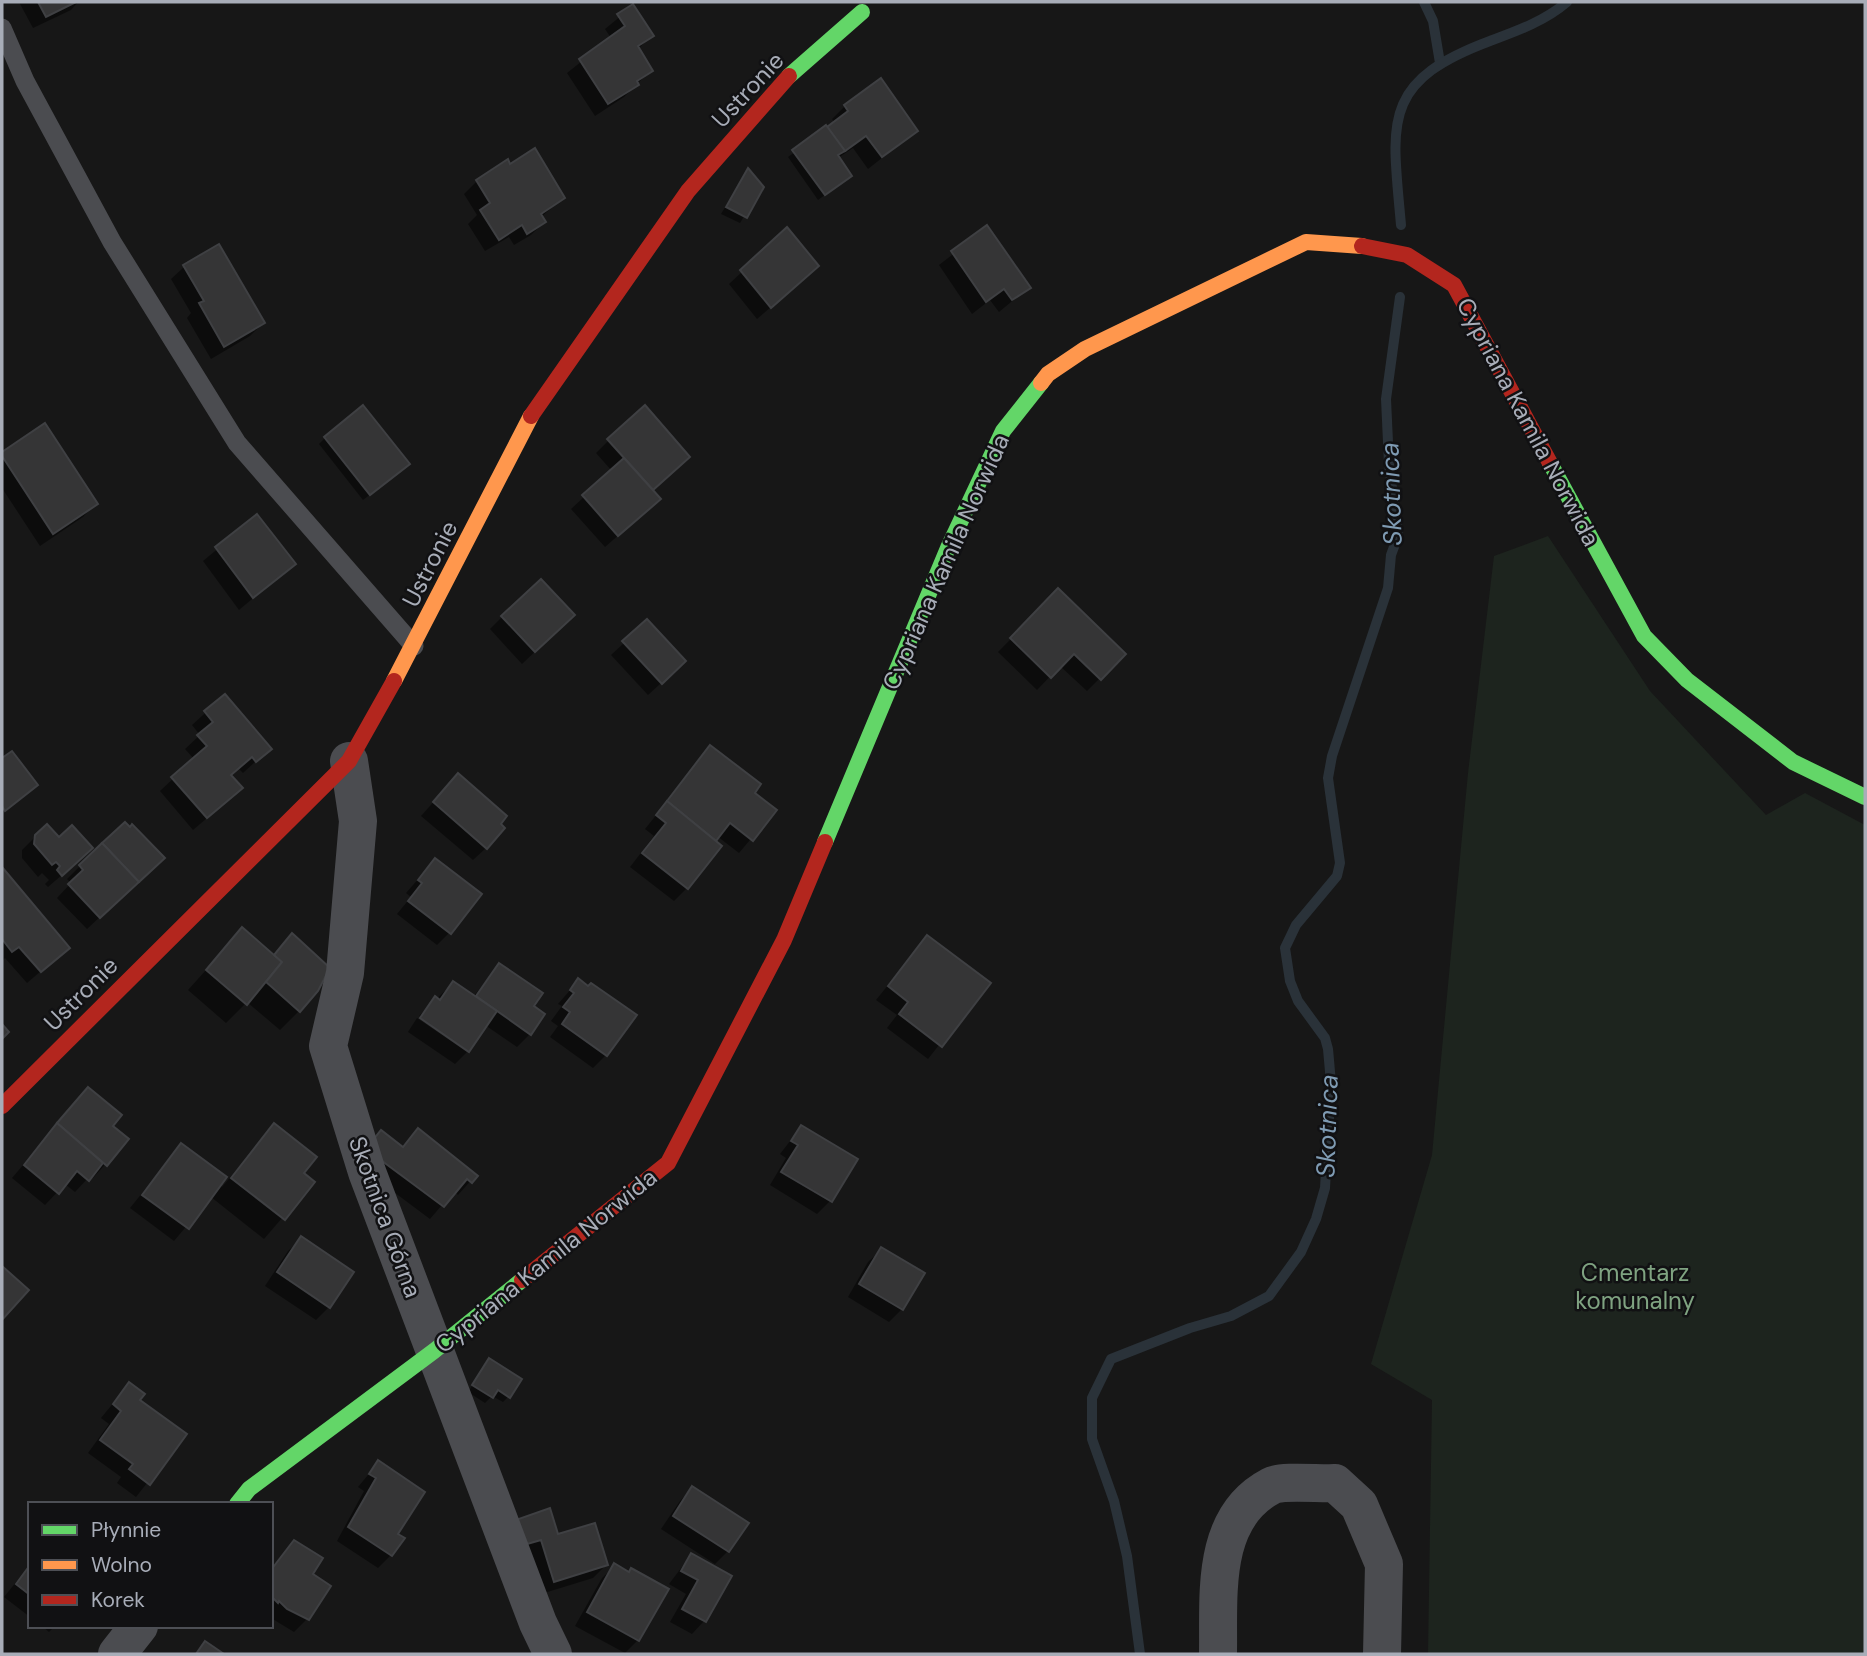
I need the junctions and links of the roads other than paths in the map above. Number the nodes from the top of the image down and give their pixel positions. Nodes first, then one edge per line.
1 (867, 7) edge
2 (2, 28) edge
3 (414, 646) junction
4 (349, 761) junction
5 (1865, 797) edge
6 (2, 1106) edge
7 (434, 1351) junction
8 (239, 1502) edge
9 (137, 1628) edge
10 (117, 1654) edge
11 (553, 1654) edge
12 (1218, 1654) edge
13 (1382, 1654) edge

1 - 3 street, Ustronie
2 - 3 lane
3 - 4 street, Ustronie
4 - 6 street, Ustronie
4 - 7 street, Skotnica Górna
5 - 7 street, Cypriana Kamila Norwida
7 - 8 street, Cypriana Kamila Norwida
7 - 11 street, Skotnica Górna
9 - 10 street
12 - 13 street

